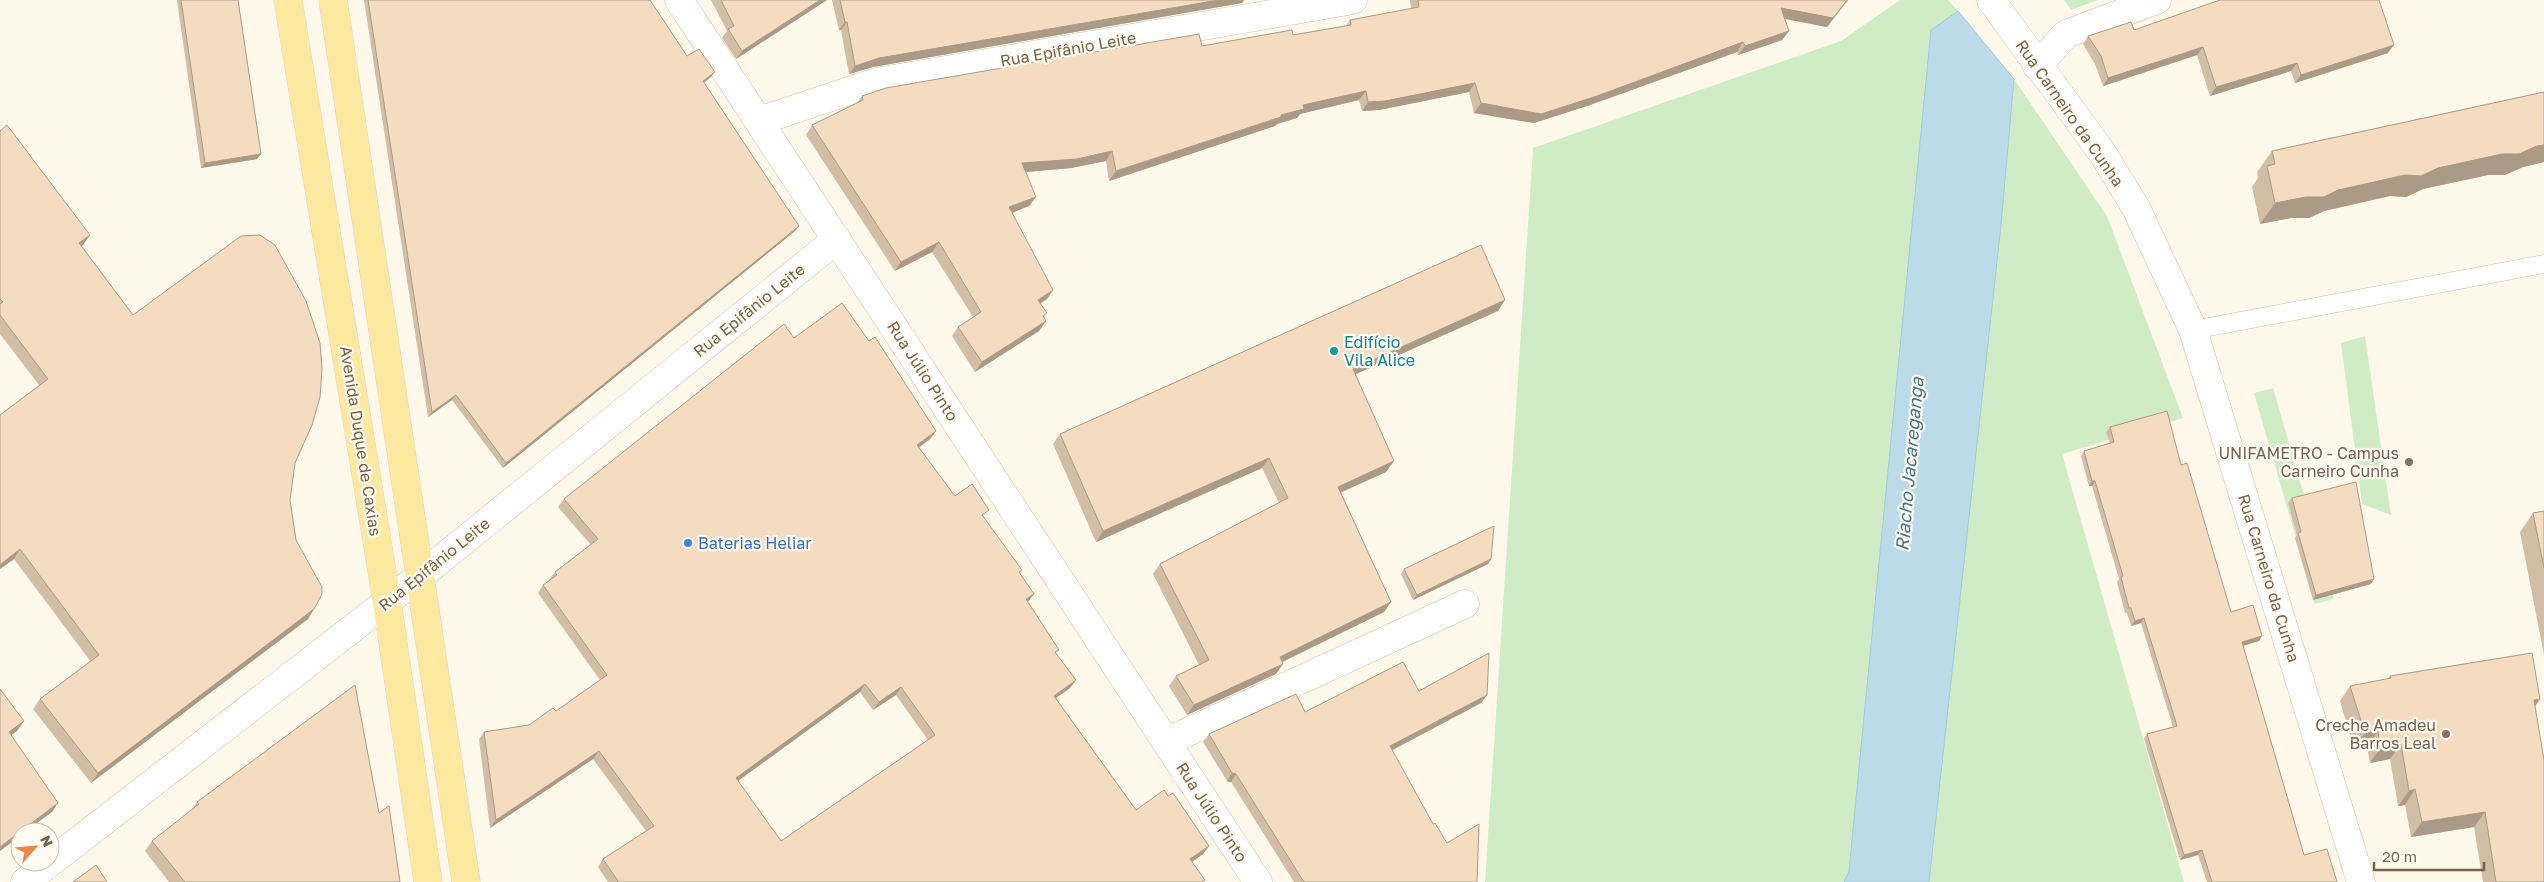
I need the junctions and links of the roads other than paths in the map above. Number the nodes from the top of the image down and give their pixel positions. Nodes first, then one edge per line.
1 (288, 0) edge
2 (333, 0) edge
3 (679, 0) edge
4 (1353, 0) edge
5 (1991, 0) edge
6 (2158, 0) edge
7 (1289, 5) edge
8 (2037, 66) junction
9 (759, 121) junction
10 (837, 239) junction
11 (2544, 264) edge
12 (2194, 330) junction
13 (419, 577) junction
14 (387, 602) junction
15 (1465, 604) dead end
16 (1177, 737) junction
17 (25, 882) edge
18 (428, 882) edge
19 (466, 882) edge
20 (1258, 882) edge
21 (2361, 882) edge

1 - 14 main road, Avenida Duque de Caxias
2 - 13 main road
3 - 9 street, Rua Júlio Pinto
4 - 7 street, Rua Epifânio Leite
5 - 8 street, Rua Carneiro da Cunha
6 - 8 street
7 - 9 street, Rua Epifânio Leite
8 - 12 street, Rua Carneiro da Cunha
9 - 10 street, Rua Júlio Pinto
10 - 13 street, Rua Epifânio Leite
10 - 16 street, Rua Júlio Pinto
11 - 12 lane
12 - 21 street, Rua Carneiro da Cunha
13 - 14 street, Rua Epifânio Leite
13 - 19 main road
14 - 17 street, Rua Epifânio Leite
14 - 18 main road, Avenida Duque de Caxias
15 - 16 street
16 - 20 street, Rua Júlio Pinto

